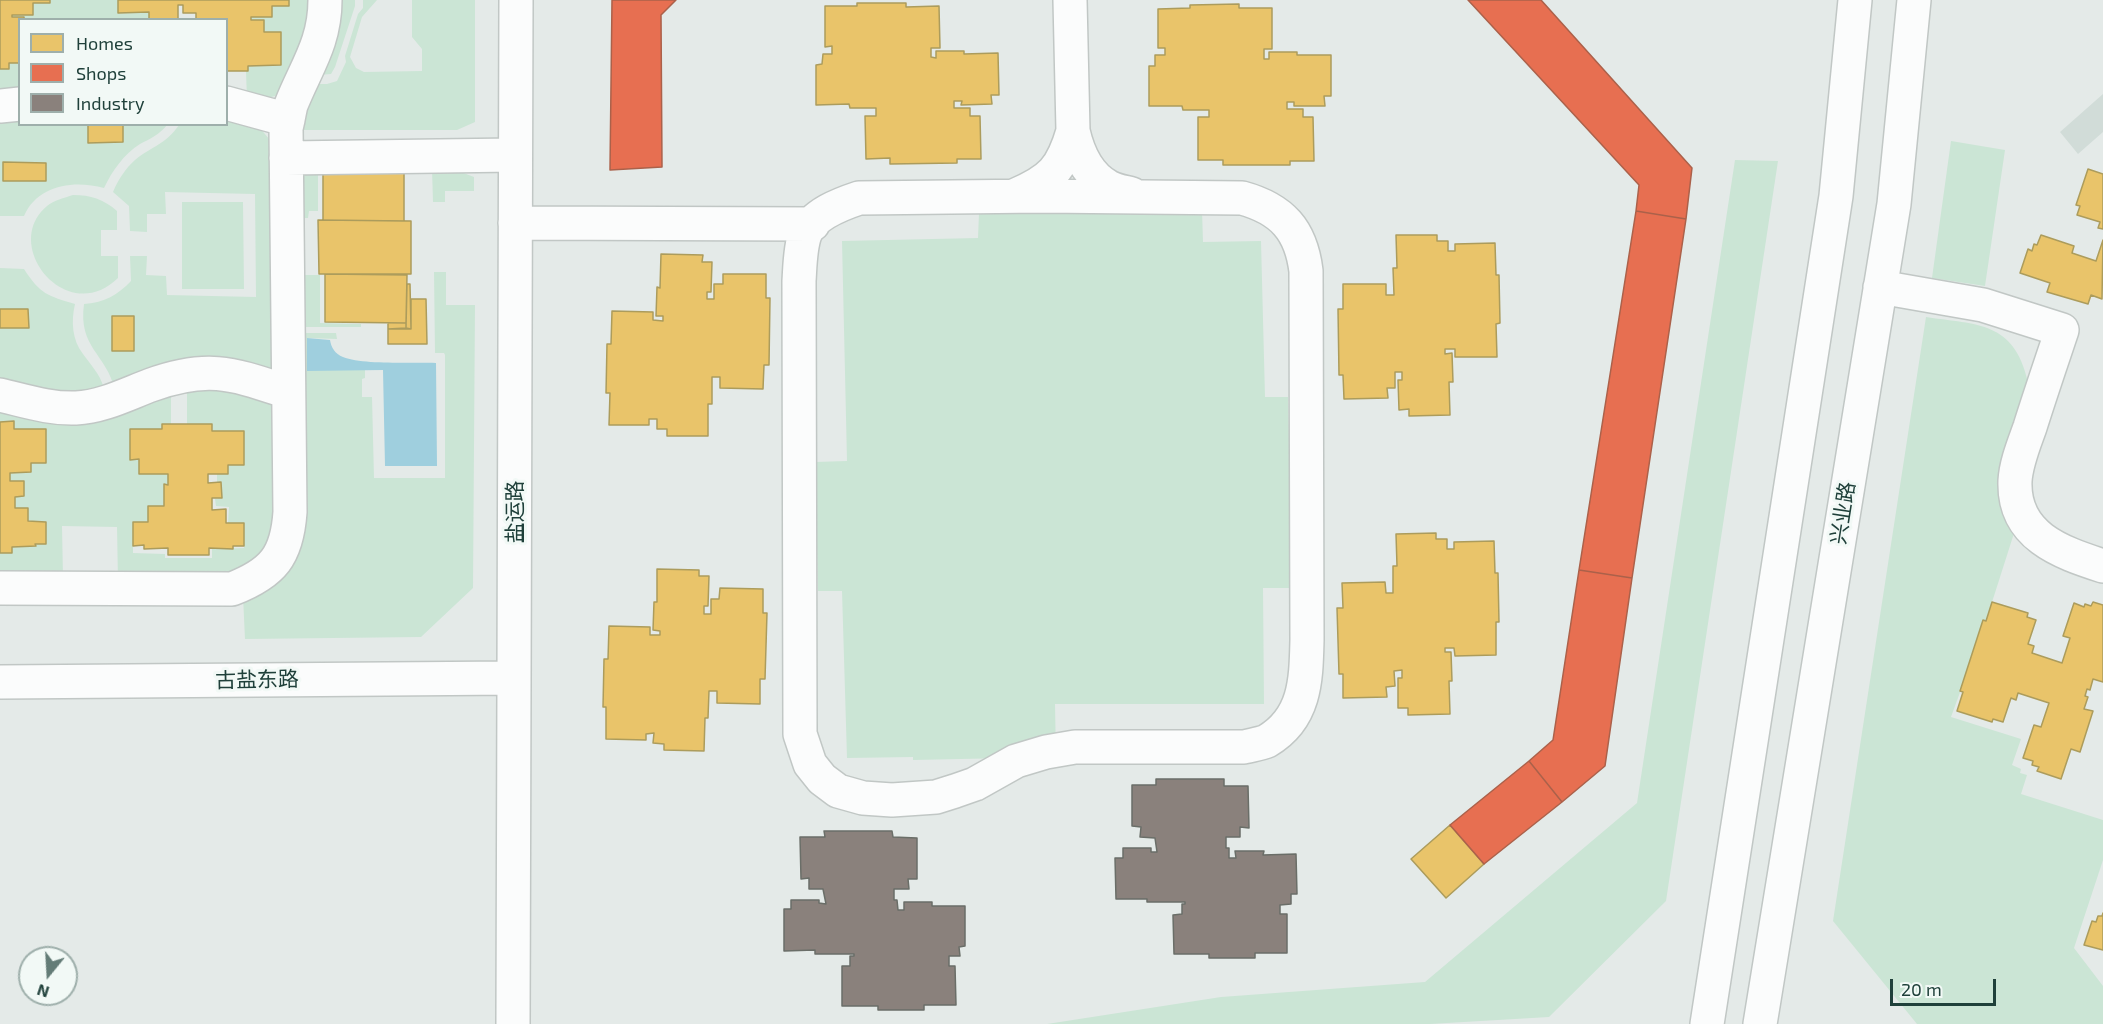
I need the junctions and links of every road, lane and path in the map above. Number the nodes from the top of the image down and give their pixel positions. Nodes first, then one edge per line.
1 (325, 0) edge
2 (516, 0) edge
3 (1070, 0) edge
4 (1855, 0) edge
5 (1914, 0) edge
6 (18, 104) edge
7 (228, 104) edge
8 (0, 106) edge
9 (288, 120) junction
10 (1073, 131) junction
11 (515, 155) junction
12 (286, 158) junction
13 (1012, 196) junction
14 (1140, 197) junction
15 (515, 223) junction
16 (813, 224) junction
17 (1880, 287) junction
18 (288, 392) junction
19 (0, 395) edge
20 (2103, 566) edge
21 (0, 588) edge
22 (514, 678) junction
23 (0, 682) edge
24 (513, 1024) edge
25 (1707, 1024) edge
26 (1760, 1024) edge

1 - 9 street
2 - 11 street, 盐运路
3 - 10 street
4 - 25 street
5 - 17 street, 兴业路
6 - 8 street
7 - 9 street
9 - 12 street
10 - 13 street
10 - 14 street
11 - 12 street
11 - 15 street, 盐运路
12 - 18 street
13 - 14 street
13 - 16 street
14 - 16 street
15 - 16 street
15 - 22 street, 盐运路
17 - 20 street
17 - 26 street, 兴业路
18 - 19 street
18 - 21 street
22 - 23 street, 古盐东路
22 - 24 street, 盐运路

